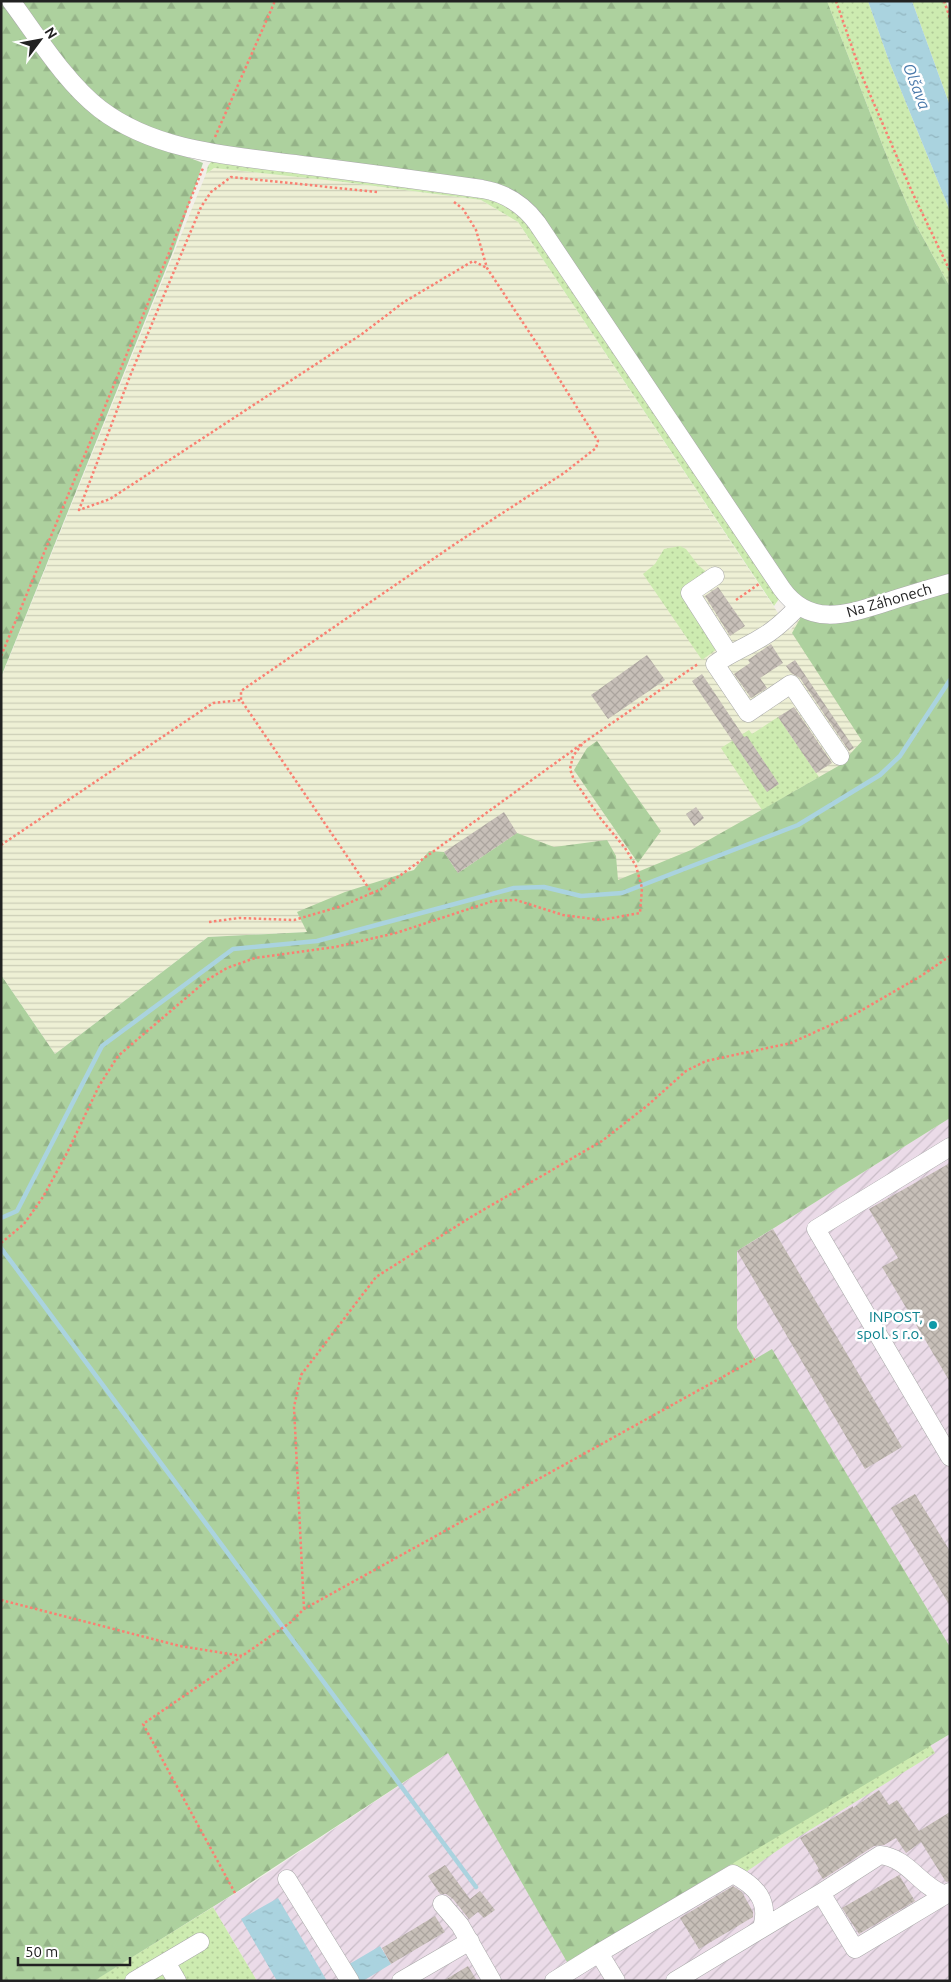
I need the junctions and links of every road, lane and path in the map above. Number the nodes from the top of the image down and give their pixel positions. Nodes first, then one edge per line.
1 (11, 1) edge
2 (275, 1) edge
3 (836, 1) edge
4 (944, 1) edge
5 (950, 18) edge
6 (208, 152) junction
7 (385, 193) dead end
8 (452, 201) dead end
9 (487, 268) junction
10 (950, 271) edge
11 (714, 576) dead end
12 (950, 583) edge
13 (759, 584) dead end
14 (736, 600) dead end
15 (798, 607) junction
16 (730, 654) junction
17 (1, 656) edge
18 (698, 664) dead end
19 (242, 700) junction
20 (583, 743) junction
21 (840, 756) dead end
22 (1, 845) edge
23 (372, 893) junction
24 (210, 922) dead end
25 (950, 956) edge
26 (950, 1147) edge
27 (1, 1243) edge
28 (755, 1359) dead end
29 (950, 1457) edge
30 (1, 1600) edge
31 (304, 1609) junction
32 (242, 1656) junction
33 (287, 1879) dead end
34 (821, 1892) junction
35 (235, 1893) dead end
36 (947, 1893) edge
37 (442, 1904) dead end
38 (762, 1928) junction
39 (470, 1941) junction
40 (200, 1942) dead end
41 (599, 1953) junction
42 (166, 1962) junction
43 (134, 1981) edge
44 (177, 1981) edge
45 (350, 1981) edge
46 (401, 1981) edge
47 (492, 1981) edge
48 (554, 1981) edge
49 (616, 1981) edge
50 (675, 1981) edge

1 - 6 street
2 - 6 path
3 - 10 path
4 - 5 path
6 - 15 street
6 - 17 path
7 - 9 path
8 - 9 path
9 - 19 path
11 - 16 street
12 - 15 street, Na Záhonech
13 - 14 path
15 - 16 street
16 - 21 street
18 - 20 path
19 - 22 path
19 - 23 path
20 - 23 path
20 - 27 path
23 - 24 path
25 - 31 path
26 - 29 street
28 - 31 path
30 - 32 path
31 - 32 path
32 - 35 path
33 - 45 street
34 - 36 street
34 - 36 street
34 - 38 street
37 - 39 street
38 - 41 street
38 - 50 street
39 - 46 street
39 - 47 street
40 - 42 street
41 - 48 street
41 - 49 street
42 - 43 street
42 - 44 street

